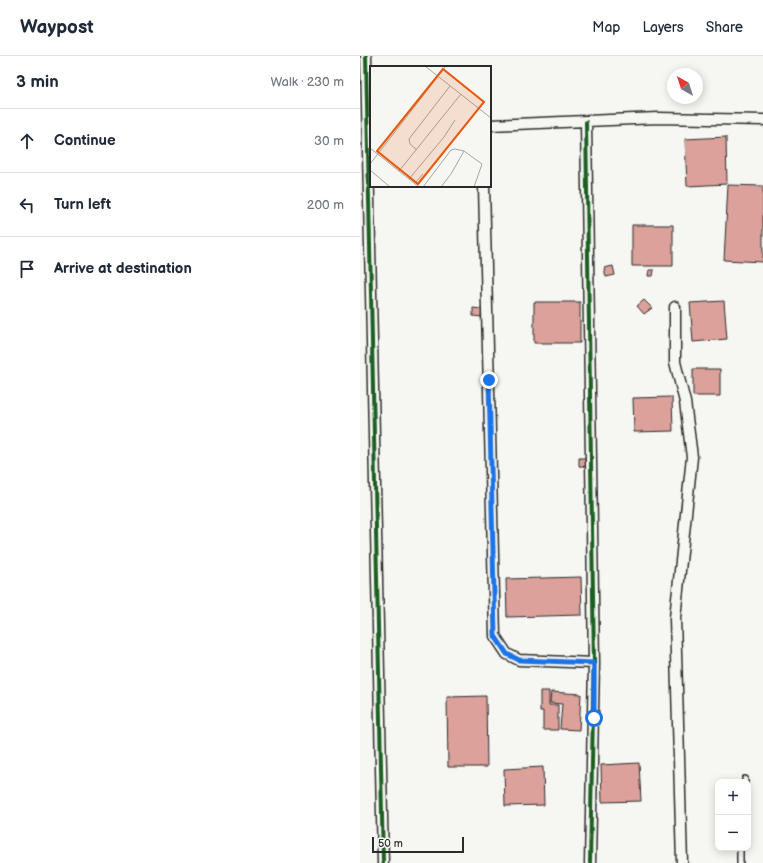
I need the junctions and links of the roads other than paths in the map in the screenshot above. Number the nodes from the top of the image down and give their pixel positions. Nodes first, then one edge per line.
1 (366, 56) edge
2 (763, 120) edge
3 (586, 122) junction
4 (491, 125) edge
5 (366, 128) edge
6 (484, 187) edge
7 (675, 307) dead end
8 (594, 663) junction
9 (740, 851) edge
10 (383, 863) edge
11 (590, 863) edge
12 (682, 863) edge
13 (740, 863) edge

1 - 5 street
2 - 3 street
3 - 4 street
3 - 8 street
5 - 10 street
6 - 8 street
7 - 12 street
8 - 11 street
9 - 13 lane

